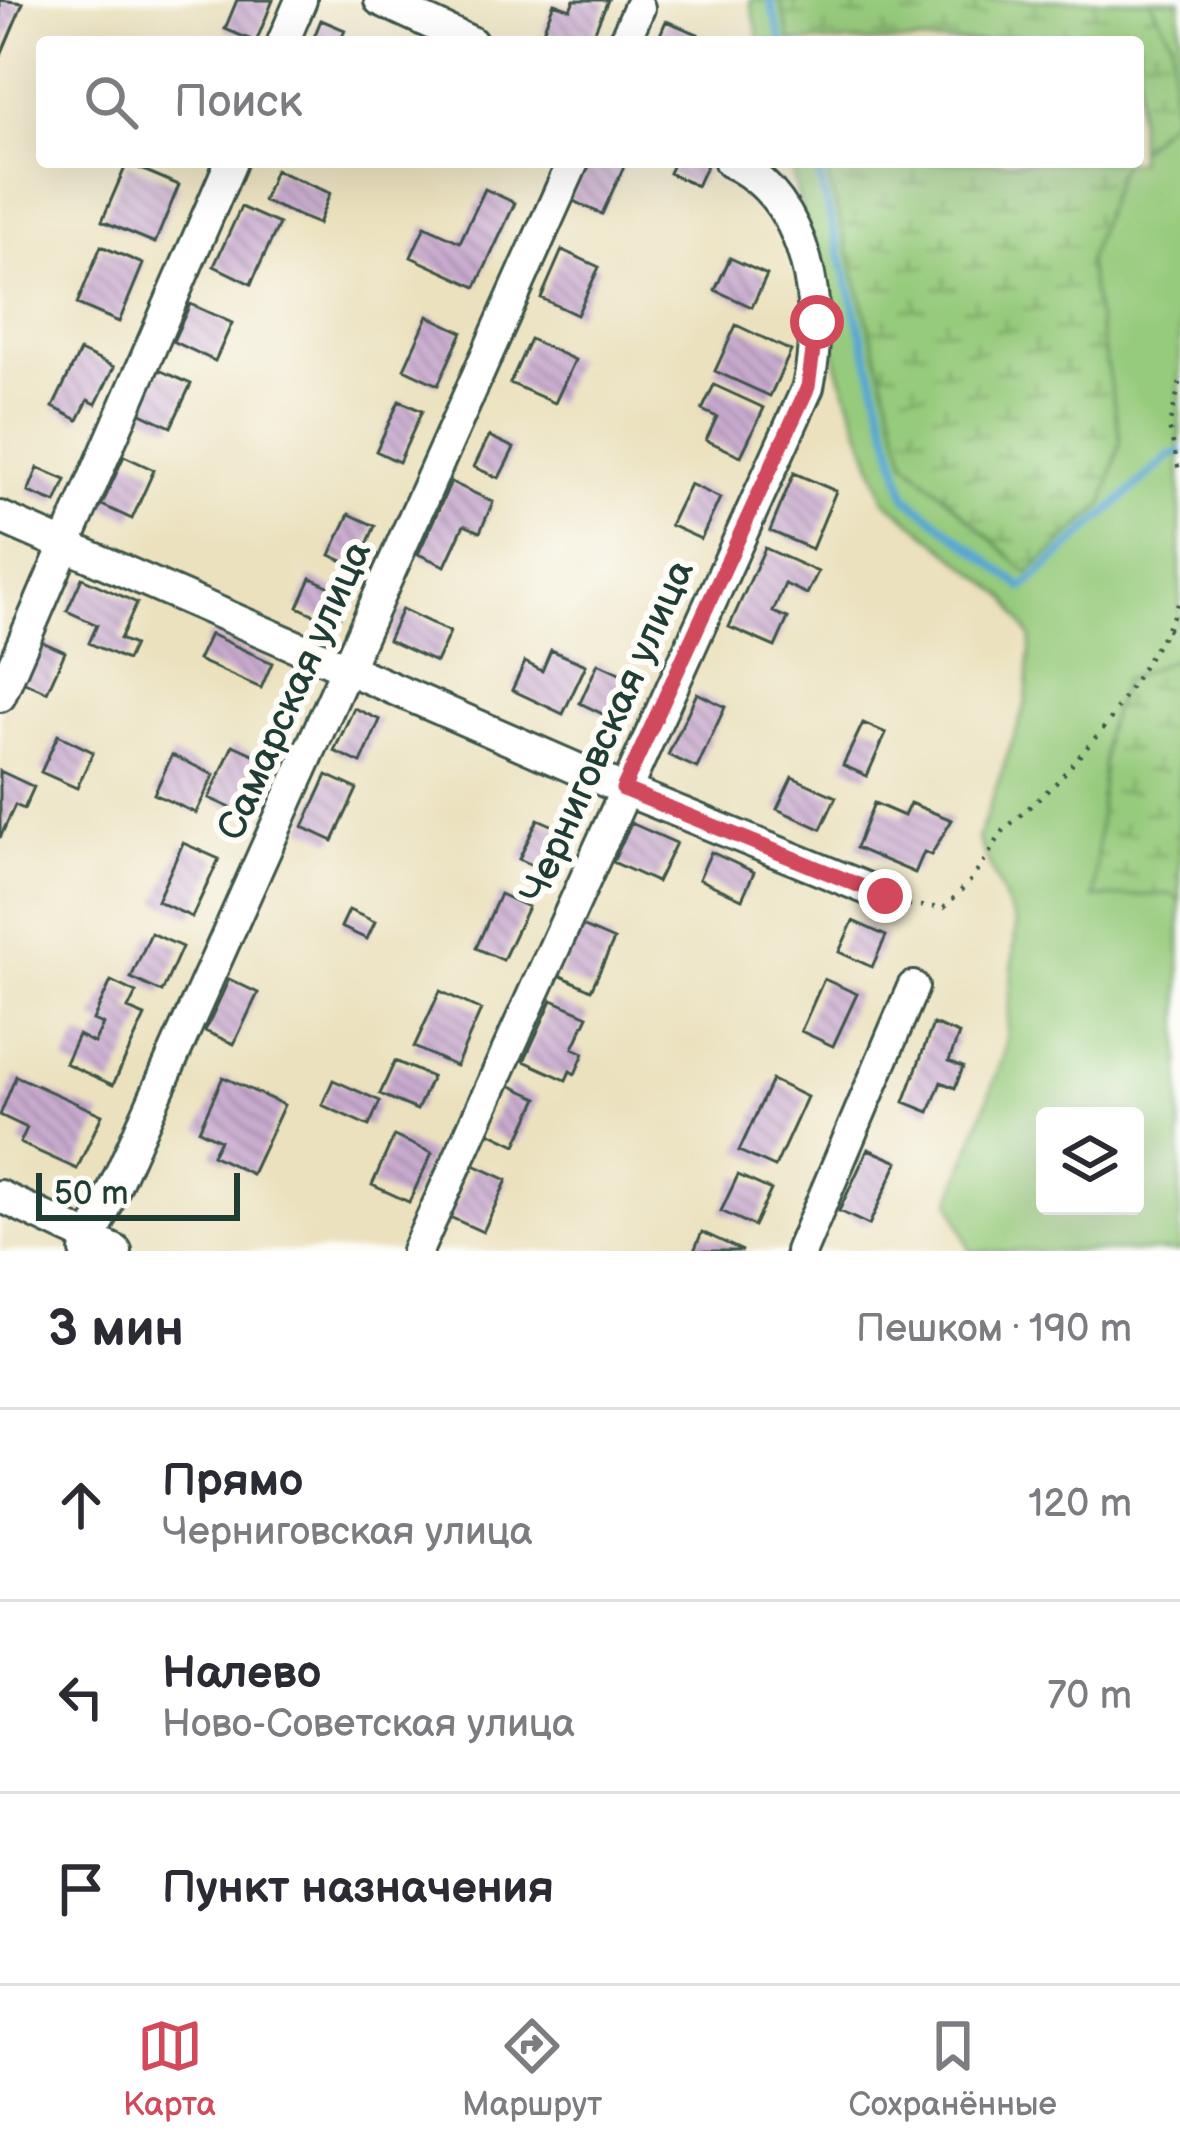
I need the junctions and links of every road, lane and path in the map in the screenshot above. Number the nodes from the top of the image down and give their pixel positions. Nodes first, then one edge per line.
1 (301, 0) edge
2 (380, 0) edge
3 (639, 8) dead end
4 (286, 36) edge
5 (458, 36) edge
6 (627, 36) edge
7 (228, 168) edge
8 (570, 168) edge
9 (739, 168) edge
10 (1180, 383) edge
11 (1180, 475) edge
12 (0, 517) edge
13 (64, 544) junction
14 (1180, 600) edge
15 (1167, 629) junction
16 (12, 637) edge
17 (1180, 638) edge
18 (347, 671) junction
19 (0, 696) edge
20 (623, 789) junction
21 (894, 900) joint
22 (914, 987) dead end
23 (0, 1196) edge
24 (98, 1247) edge
25 (417, 1251) edge
26 (801, 1251) edge

1 - 4 street
2 - 5 street
3 - 6 street
7 - 13 street
8 - 18 street, Самарская улица
9 - 20 street, Черниговская улица
10 - 11 path
12 - 13 street
13 - 16 street
13 - 18 street
14 - 15 path
15 - 17 path
15 - 21 path
16 - 19 street
18 - 20 street
18 - 24 street, Самарская улица
20 - 21 street
20 - 25 street, Черниговская улица
22 - 26 street
23 - 24 street

